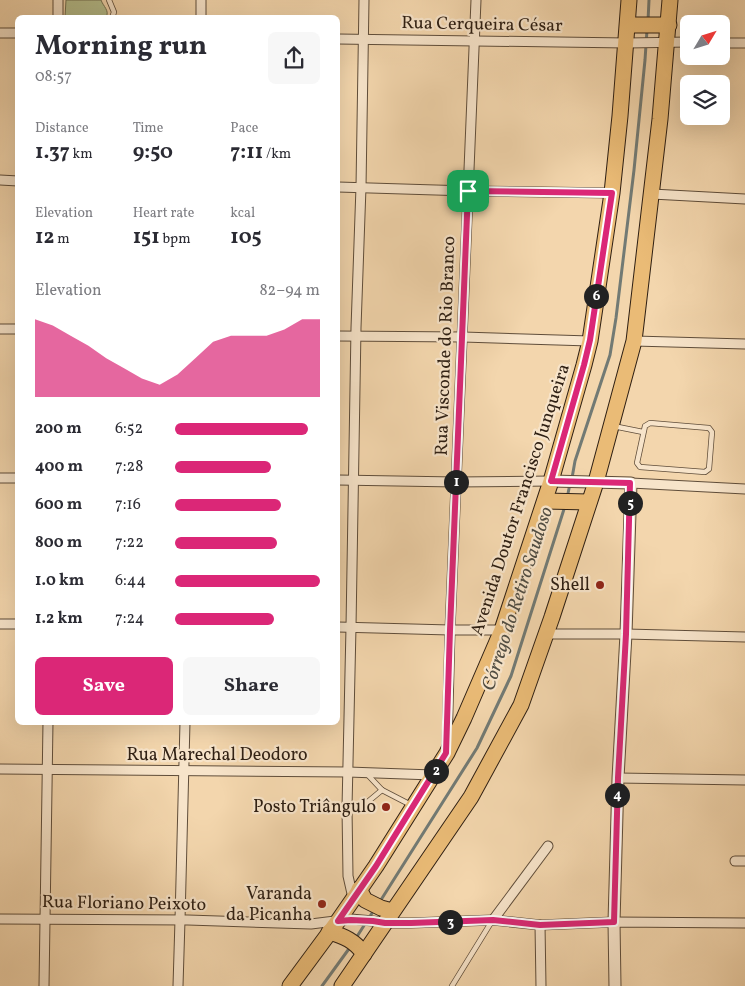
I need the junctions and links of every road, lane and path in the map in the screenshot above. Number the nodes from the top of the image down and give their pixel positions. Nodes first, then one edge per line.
1 (58, 0) edge
2 (110, 0) edge
3 (202, 0) edge
4 (364, 0) edge
5 (476, 0) edge
6 (629, 0) edge
7 (670, 0) edge
8 (58, 15) edge
9 (113, 15) edge
10 (201, 15) edge
11 (631, 25) junction
12 (664, 25) junction
13 (0, 33) edge
14 (15, 33) edge
15 (340, 39) edge
16 (364, 40) junction
17 (474, 42) junction
18 (662, 42) junction
19 (680, 42) edge
20 (631, 43) junction
21 (730, 43) edge
22 (745, 43) edge
23 (0, 180) edge
24 (15, 181) edge
25 (340, 187) edge
26 (361, 187) junction
27 (468, 191) junction
28 (612, 193) junction
29 (652, 194) junction
30 (745, 199) edge
31 (0, 329) edge
32 (15, 329) edge
33 (340, 336) edge
34 (356, 336) junction
35 (463, 337) junction
36 (590, 340) junction
37 (634, 341) junction
38 (745, 344) edge
39 (611, 426) junction
40 (643, 432) junction
41 (0, 478) edge
42 (15, 478) edge
43 (340, 480) edge
44 (353, 480) junction
45 (557, 481) junction
46 (456, 482) junction
47 (590, 482) junction
48 (630, 483) junction
49 (745, 490) edge
50 (552, 501) junction
51 (584, 502) junction
52 (0, 624) edge
53 (15, 624) edge
54 (340, 627) edge
55 (351, 627) junction
56 (450, 630) junction
57 (502, 630) junction
58 (546, 634) junction
59 (626, 634) junction
60 (745, 637) edge
61 (48, 725) edge
62 (185, 725) edge
63 (446, 753) junction
64 (0, 769) edge
65 (47, 770) junction
66 (183, 771) junction
67 (348, 772) junction
68 (366, 773) junction
69 (433, 775) junction
70 (618, 778) junction
71 (745, 780) edge
72 (382, 790) junction
73 (413, 806) junction
74 (347, 808) junction
75 (548, 846) dead end
76 (735, 861) dead end
77 (745, 861) edge
78 (359, 896) junction
79 (383, 916) junction
80 (0, 919) edge
81 (45, 919) junction
82 (180, 920) junction
83 (493, 920) junction
84 (614, 922) junction
85 (745, 923) edge
86 (540, 925) junction
87 (340, 927) junction
88 (361, 950) junction
89 (44, 986) edge
90 (178, 986) edge
91 (290, 986) edge
92 (342, 986) edge
93 (452, 986) edge
94 (541, 986) edge
95 (615, 986) edge

1 - 8 street
2 - 9 lane
3 - 10 street
4 - 16 street
5 - 17 street, Rua Visconde do Rio Branco
6 - 11 main road, Avenida Doutor Francisco Junqueira
7 - 12 main road
11 - 12 main road
11 - 20 main road, Avenida Doutor Francisco Junqueira
12 - 18 main road
13 - 14 street
15 - 16 street, Rua Cerqueira César
16 - 17 street, Rua Cerqueira César
16 - 26 street
17 - 20 street, Rua Cerqueira César
17 - 27 street, Rua Visconde do Rio Branco
18 - 19 street, Rua Cerqueira César
18 - 20 street, Rua Cerqueira César
18 - 29 main road
20 - 28 main road, Avenida Doutor Francisco Junqueira
21 - 22 street
23 - 24 street
25 - 26 street
26 - 27 street
26 - 34 street
27 - 28 street
27 - 35 street, Rua Visconde do Rio Branco
28 - 36 main road, Avenida Doutor Francisco Junqueira
29 - 30 street
29 - 37 main road
31 - 32 street
33 - 34 street
34 - 35 street
34 - 44 street
35 - 36 street
35 - 46 street, Rua Visconde do Rio Branco
36 - 45 main road, Avenida Doutor Francisco Junqueira
37 - 38 street
37 - 39 main road
39 - 40 lane
39 - 47 main road
40 - 40 lane
41 - 42 street
43 - 44 street
44 - 46 street
44 - 55 street
45 - 46 street
45 - 47 street
45 - 50 main road, Avenida Doutor Francisco Junqueira
46 - 56 street, Rua Visconde do Rio Branco
47 - 48 street
47 - 51 main road
48 - 49 street
48 - 59 street
50 - 51 main road
50 - 57 main road, Avenida Doutor Francisco Junqueira
51 - 58 main road
52 - 53 street
54 - 55 street
55 - 56 street
55 - 67 street
56 - 57 street
56 - 63 street, Rua Visconde do Rio Branco
57 - 63 main road, Avenida Doutor Francisco Junqueira
58 - 59 street
58 - 79 main road
59 - 60 street
59 - 70 street
61 - 65 street
62 - 66 street
63 - 69 main road, Avenida Doutor Francisco Junqueira
64 - 65 street, Rua Marechal Deodoro
65 - 66 street, Rua Marechal Deodoro
65 - 81 street
66 - 67 street, Rua Marechal Deodoro
66 - 82 street
67 - 68 street, Rua Marechal Deodoro
67 - 74 street
68 - 69 street, Rua Marechal Deodoro
68 - 72 lane
69 - 73 main road, Avenida Doutor Francisco Junqueira
70 - 71 street
70 - 84 street
72 - 73 lane
72 - 74 lane
73 - 78 main road, Avenida Doutor Francisco Junqueira
74 - 78 street
75 - 83 street
76 - 77 street
78 - 79 main road
78 - 87 main road, Avenida Doutor Francisco Junqueira
79 - 83 street, Rua Floriano Peixoto
79 - 87 street, Rua Floriano Peixoto
79 - 88 main road
80 - 81 street, Rua Floriano Peixoto
81 - 82 street, Rua Floriano Peixoto
81 - 89 street
82 - 87 street, Rua Floriano Peixoto
82 - 90 street
83 - 86 street, Rua Floriano Peixoto
83 - 93 lane
84 - 85 street, Rua Floriano Peixoto
84 - 86 street, Rua Floriano Peixoto
84 - 95 street
86 - 94 street
87 - 88 main road
87 - 91 main road, Avenida Doutor Francisco Junqueira
88 - 92 main road

